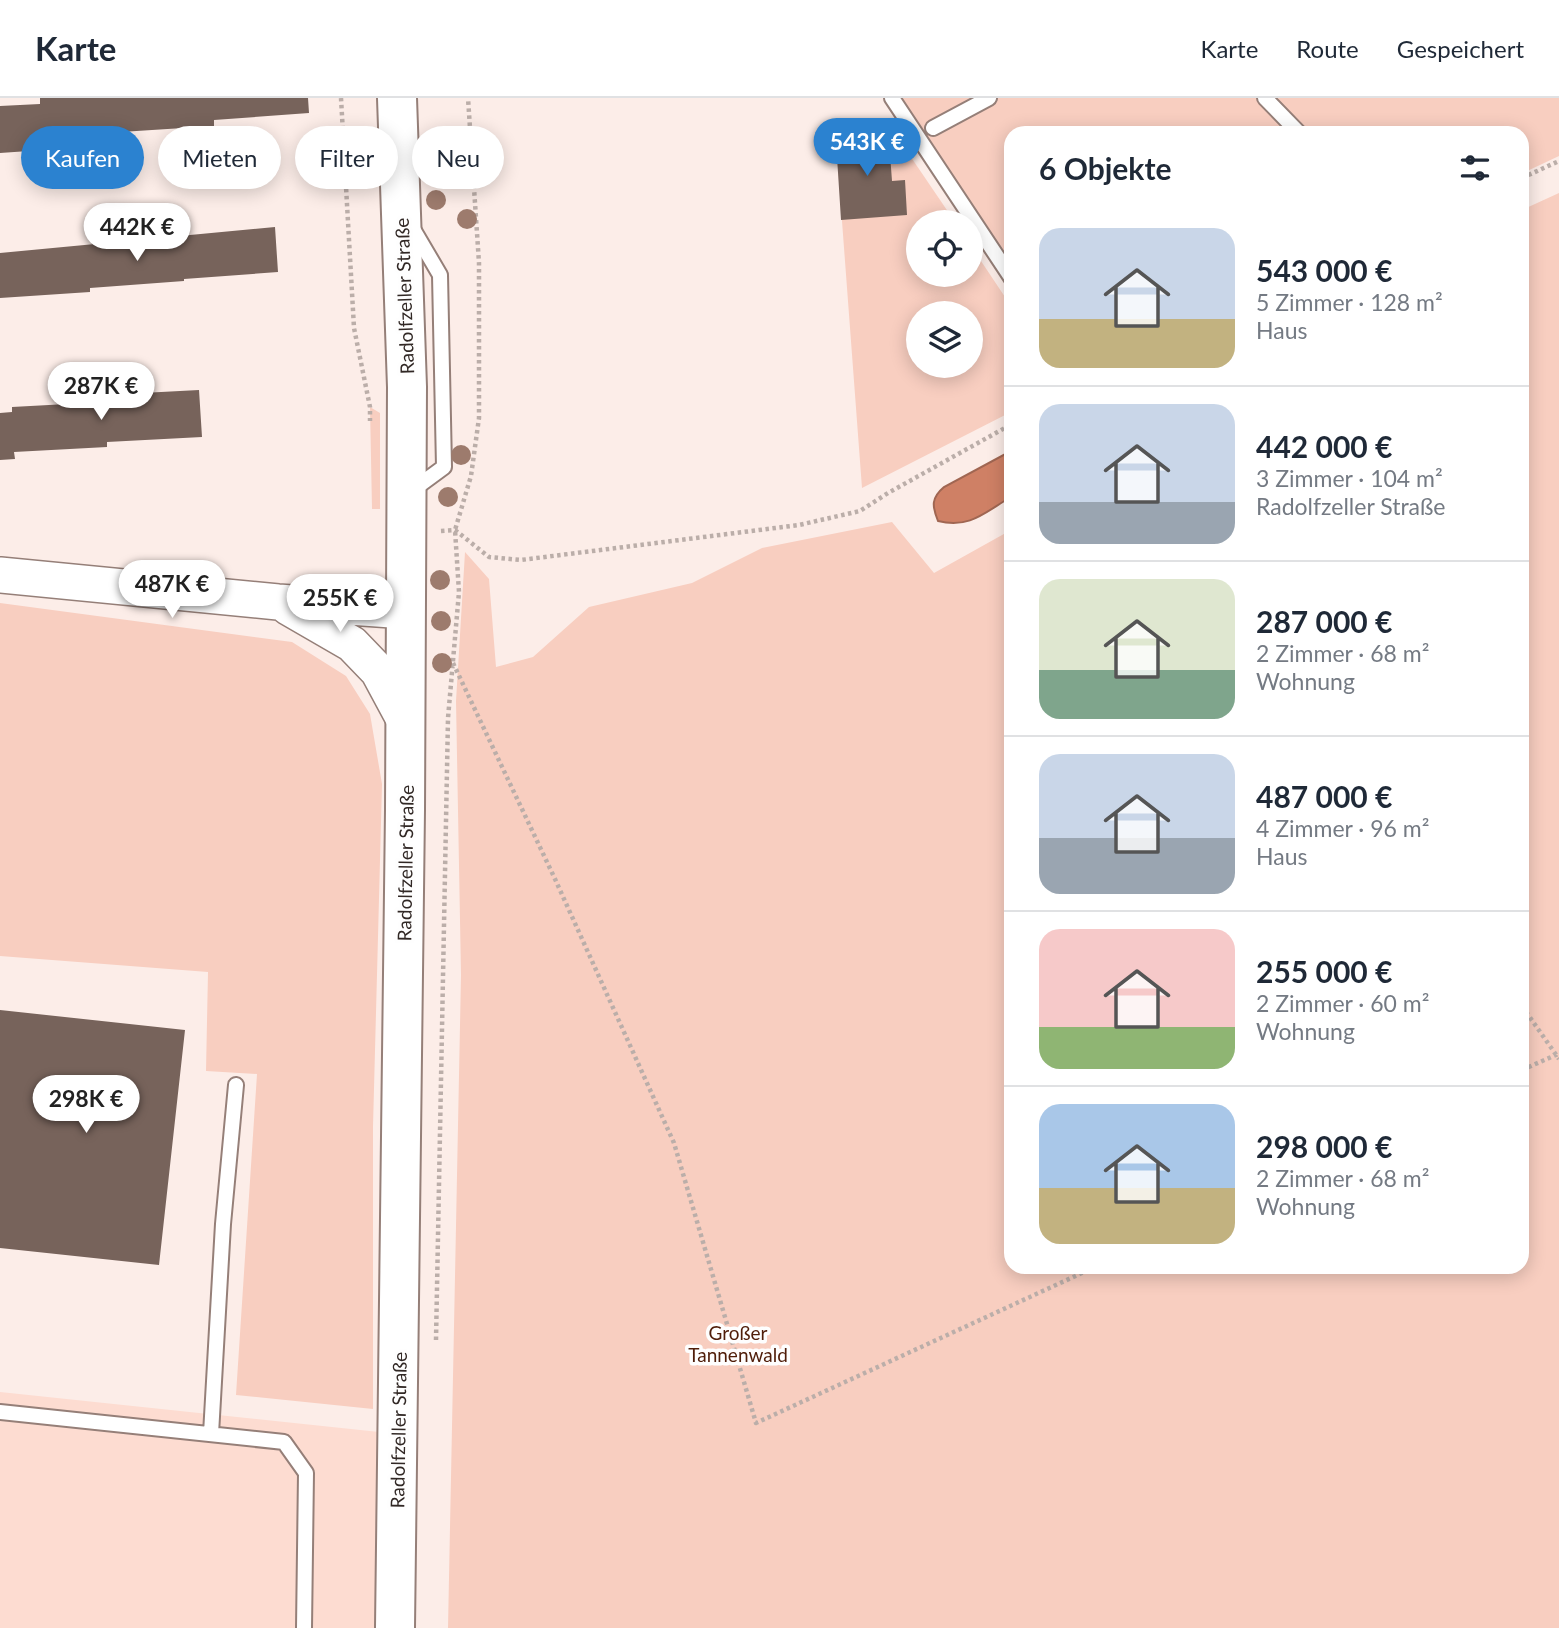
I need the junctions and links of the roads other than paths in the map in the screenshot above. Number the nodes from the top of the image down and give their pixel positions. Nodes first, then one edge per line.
1 (397, 98) edge
2 (892, 98) edge
3 (989, 98) edge
4 (1265, 98) edge
5 (1292, 126) edge
6 (933, 128) dead end
7 (1004, 267) edge
8 (0, 575) edge
9 (278, 602) junction
10 (406, 611) junction
11 (406, 723) junction
12 (236, 1085) dead end
13 (0, 1412) edge
14 (211, 1434) junction
15 (304, 1628) edge
16 (395, 1628) edge

1 - 10 main road, Radolfzeller Straße
2 - 7 lane
3 - 6 lane
4 - 5 lane
8 - 9 street
9 - 10 street
9 - 11 street
10 - 11 main road, Radolfzeller Straße
11 - 16 main road, Radolfzeller Straße
12 - 14 lane
13 - 14 lane
14 - 15 lane

